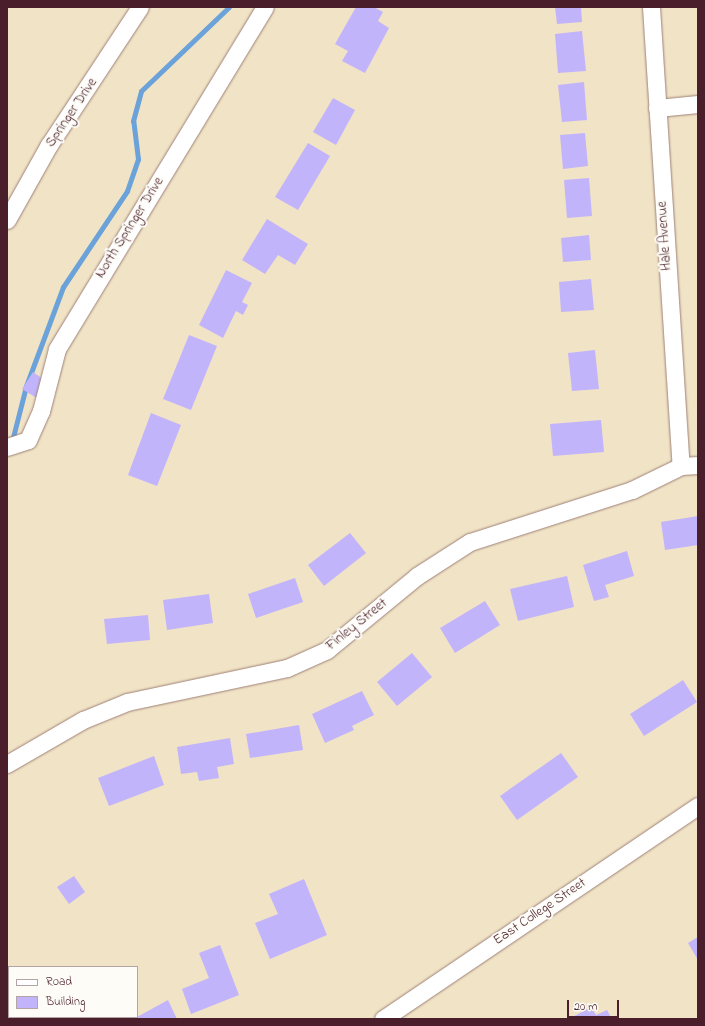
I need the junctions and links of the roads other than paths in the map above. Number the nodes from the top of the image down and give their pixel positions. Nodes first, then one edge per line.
1 (140, 7) edge
2 (265, 7) edge
3 (650, 7) edge
4 (698, 104) edge
5 (657, 108) junction
6 (7, 220) edge
7 (7, 447) edge
8 (698, 465) edge
9 (681, 466) junction
10 (7, 764) edge
11 (698, 806) edge
12 (382, 1019) edge

1 - 6 street, Springer Drive
2 - 7 street, North Springer Drive
3 - 5 street, Hale Avenue
4 - 5 street
5 - 9 street, Hale Avenue
8 - 9 street, Finley Street
9 - 10 street, Finley Street
11 - 12 street, East College Street

